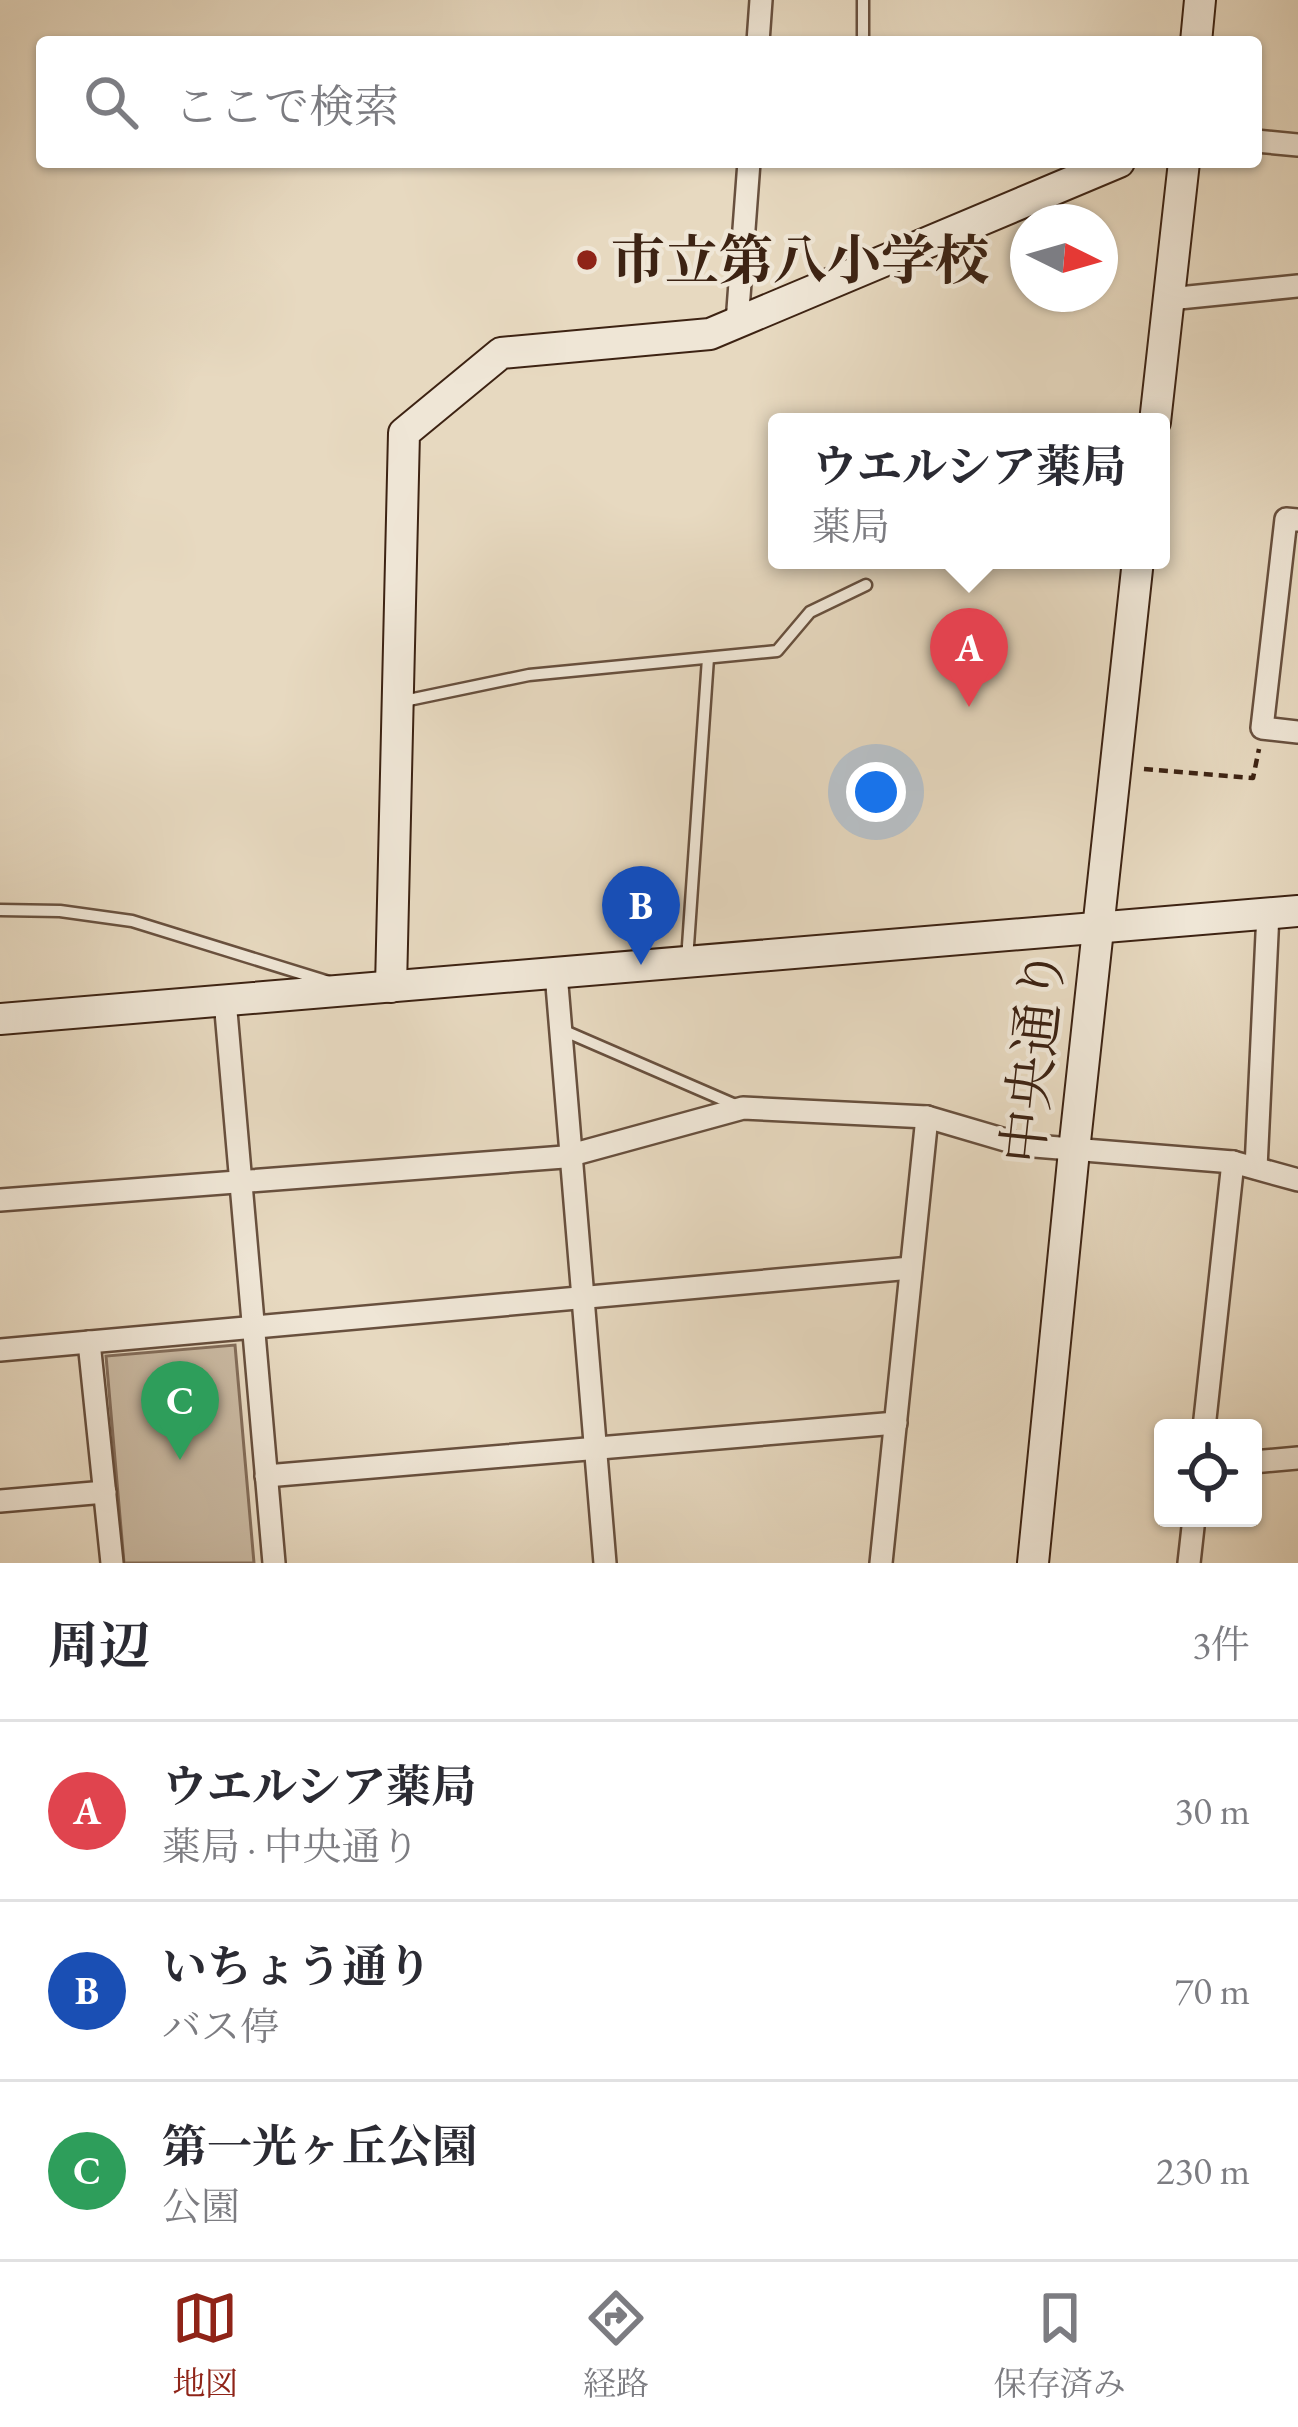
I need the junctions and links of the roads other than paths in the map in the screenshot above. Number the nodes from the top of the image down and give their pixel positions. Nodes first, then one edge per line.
1 (761, 0) edge
2 (863, 0) edge
3 (1200, 0) edge
4 (758, 36) edge
5 (863, 36) edge
6 (1197, 36) edge
7 (1262, 141) edge
8 (1298, 145) edge
9 (749, 168) edge
10 (1105, 168) edge
11 (1183, 168) edge
12 (1298, 286) edge
13 (1169, 298) junction
14 (737, 323) junction
15 (1156, 413) edge
16 (1298, 520) edge
17 (1137, 569) edge
18 (866, 585) dead end
19 (708, 658) junction
20 (396, 703) junction
21 (1298, 732) edge
22 (0, 910) edge
23 (1283, 912) edge
24 (1098, 927) junction
25 (686, 962) junction
26 (556, 973) junction
27 (391, 987) junction
28 (355, 990) junction
29 (225, 1000) junction
30 (0, 1019) edge
31 (560, 1029) junction
32 (743, 1108) junction
33 (927, 1117) junction
34 (1074, 1150) junction
35 (571, 1154) junction
36 (1233, 1162) junction
37 (1256, 1168) junction
38 (1298, 1180) edge
39 (241, 1181) junction
40 (0, 1200) edge
41 (911, 1268) junction
42 (583, 1298) junction
43 (254, 1327) junction
44 (89, 1342) junction
45 (0, 1349) edge
46 (1205, 1419) edge
47 (896, 1423) junction
48 (595, 1448) junction
49 (1298, 1458) edge
50 (1262, 1461) edge
51 (266, 1476) junction
52 (105, 1492) junction
53 (0, 1501) edge
54 (1193, 1527) edge
55 (112, 1563) edge
56 (274, 1563) edge
57 (605, 1563) edge
58 (881, 1563) edge
59 (1033, 1563) edge
60 (1189, 1563) edge

1 - 4 street
2 - 5 lane
3 - 6 street
7 - 8 street
9 - 14 street
10 - 14 street
11 - 13 street
12 - 13 street
13 - 15 street
14 - 20 street
16 - 21 street
17 - 24 street, 中央通り
18 - 19 lane
19 - 20 lane
19 - 25 lane
20 - 27 street
22 - 28 lane
23 - 24 street
23 - 37 street
24 - 25 street
24 - 34 street, 中央通り
25 - 26 street
26 - 27 street
26 - 31 street
27 - 28 street
28 - 29 street
29 - 30 street
29 - 39 street
31 - 32 lane
31 - 35 street
32 - 33 street
32 - 35 street
33 - 34 street
33 - 41 street
34 - 36 street
34 - 59 street, 中央通り
35 - 39 street
35 - 42 street
36 - 37 street
36 - 46 street
37 - 38 street
39 - 40 street
39 - 43 street
41 - 42 street
41 - 47 street
42 - 43 street
42 - 48 street
43 - 44 street
43 - 51 street
44 - 45 street
44 - 52 street
47 - 48 street
47 - 58 street
48 - 51 street
48 - 57 street
49 - 50 street
51 - 56 street
52 - 53 street
52 - 55 street
54 - 60 street

